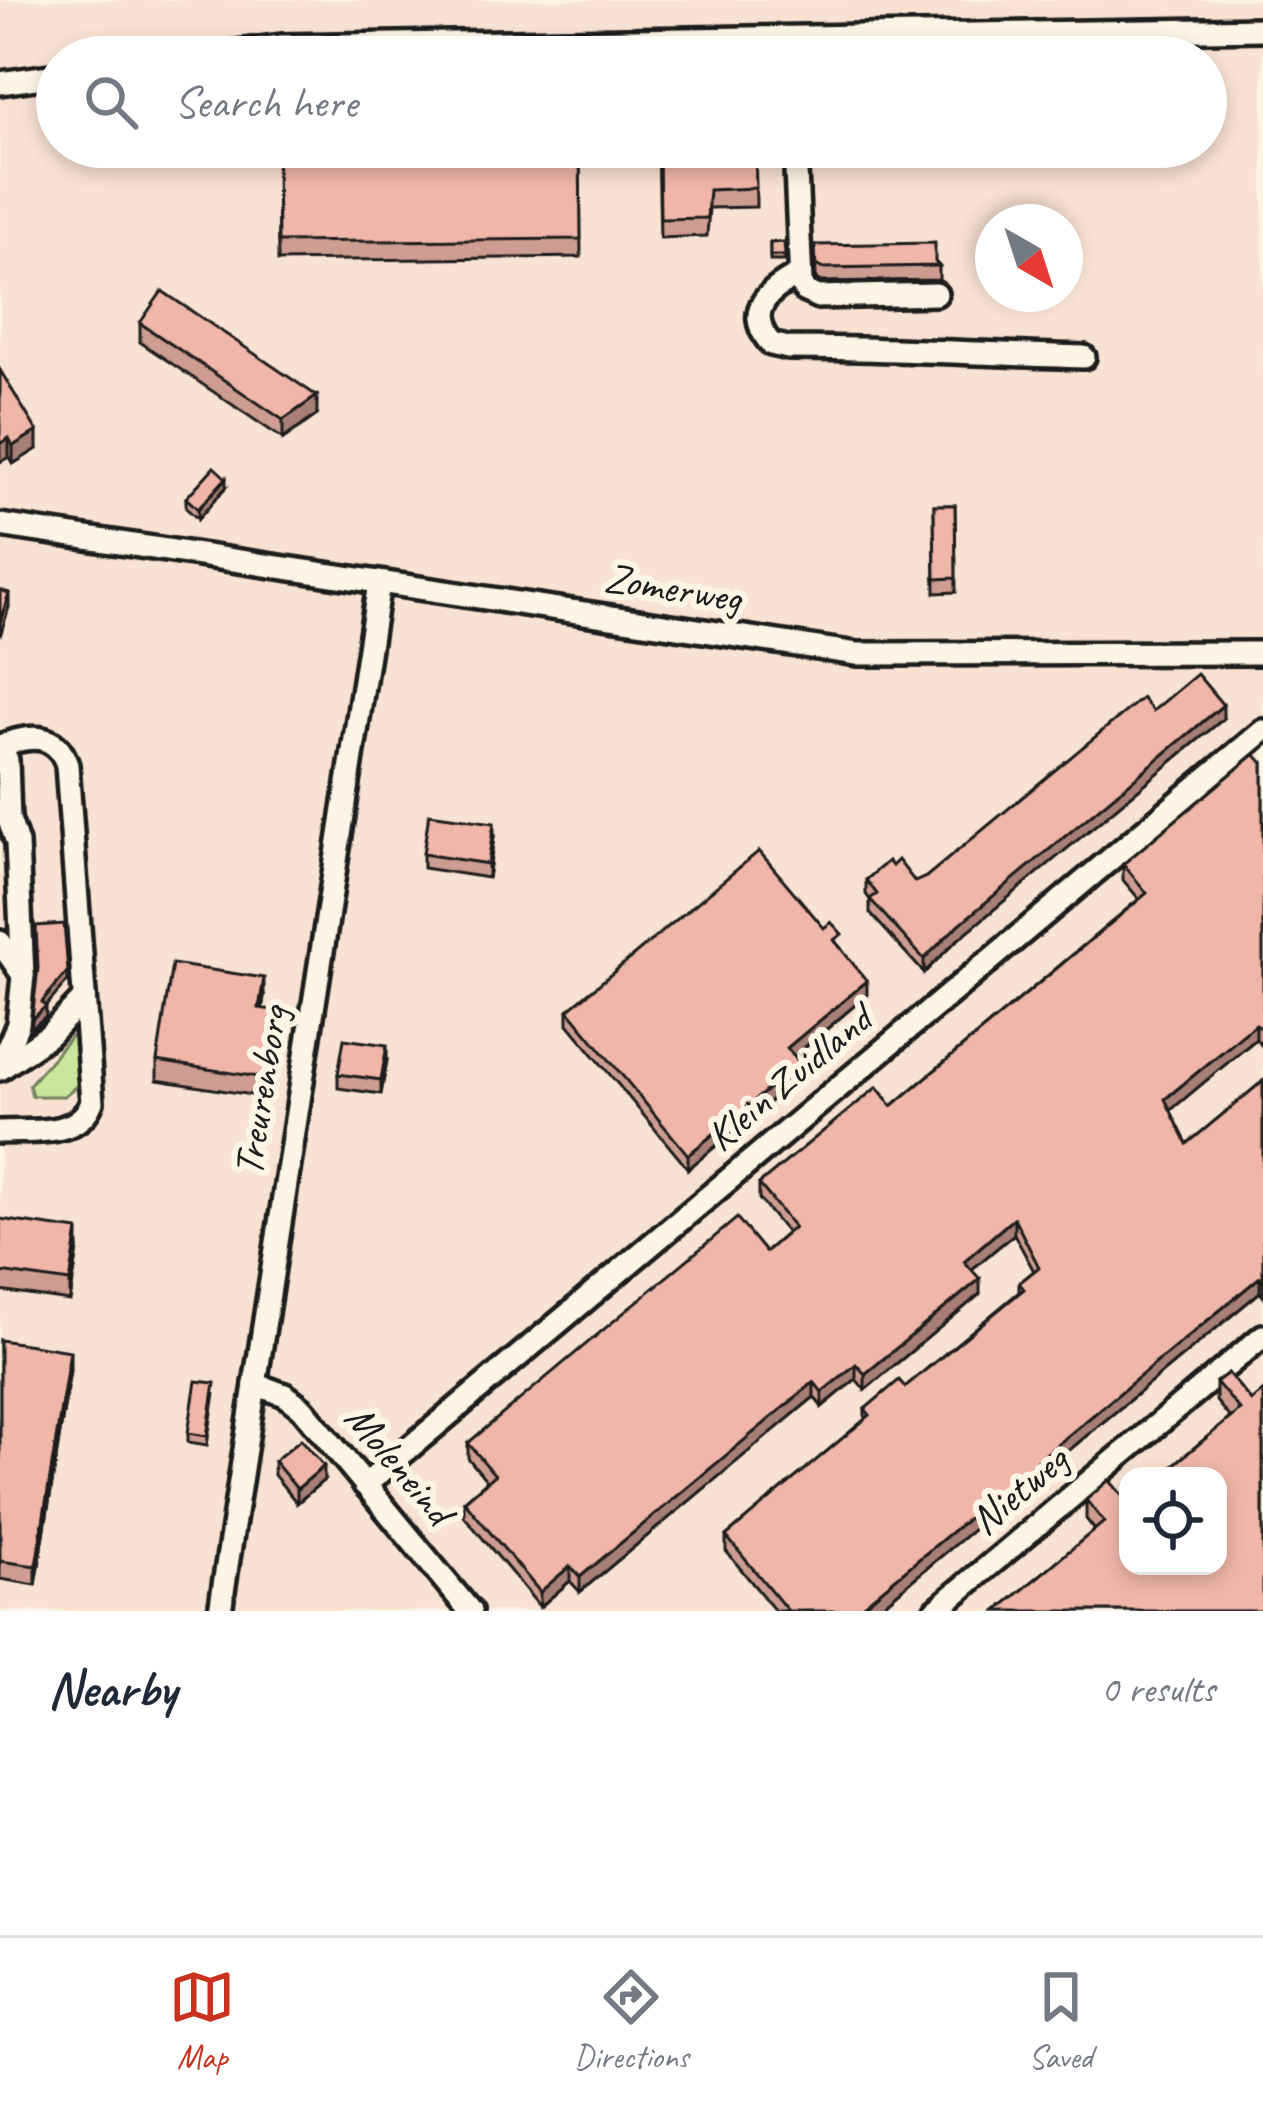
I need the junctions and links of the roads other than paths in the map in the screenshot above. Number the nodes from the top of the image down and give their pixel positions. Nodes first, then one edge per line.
1 (1263, 29) edge
2 (1089, 36) edge
3 (36, 78) edge
4 (0, 83) edge
5 (796, 168) edge
6 (800, 274) junction
7 (936, 294) dead end
8 (1084, 357) dead end
9 (0, 525) edge
10 (379, 583) junction
11 (1263, 652) edge
12 (1263, 731) edge
13 (0, 747) edge
14 (0, 942) edge
15 (23, 976) junction
16 (84, 998) junction
17 (0, 1068) edge
18 (0, 1132) edge
19 (1263, 1336) edge
20 (255, 1384) junction
21 (365, 1485) junction
22 (220, 1611) edge
23 (470, 1611) edge
24 (934, 1611) edge

1 - 2 street
3 - 4 street
5 - 6 street
6 - 7 street
6 - 8 street
9 - 10 street, Zomerweg
10 - 11 street, Zomerweg
10 - 20 street, Treurenborg
12 - 21 street, Klein Zuidland
13 - 15 street
13 - 16 street
14 - 15 street
15 - 17 street
16 - 17 street
16 - 18 street
19 - 24 street, Nietweg
20 - 21 street, Moleneind
20 - 22 street, Treurenborg
21 - 23 street, Moleneind

